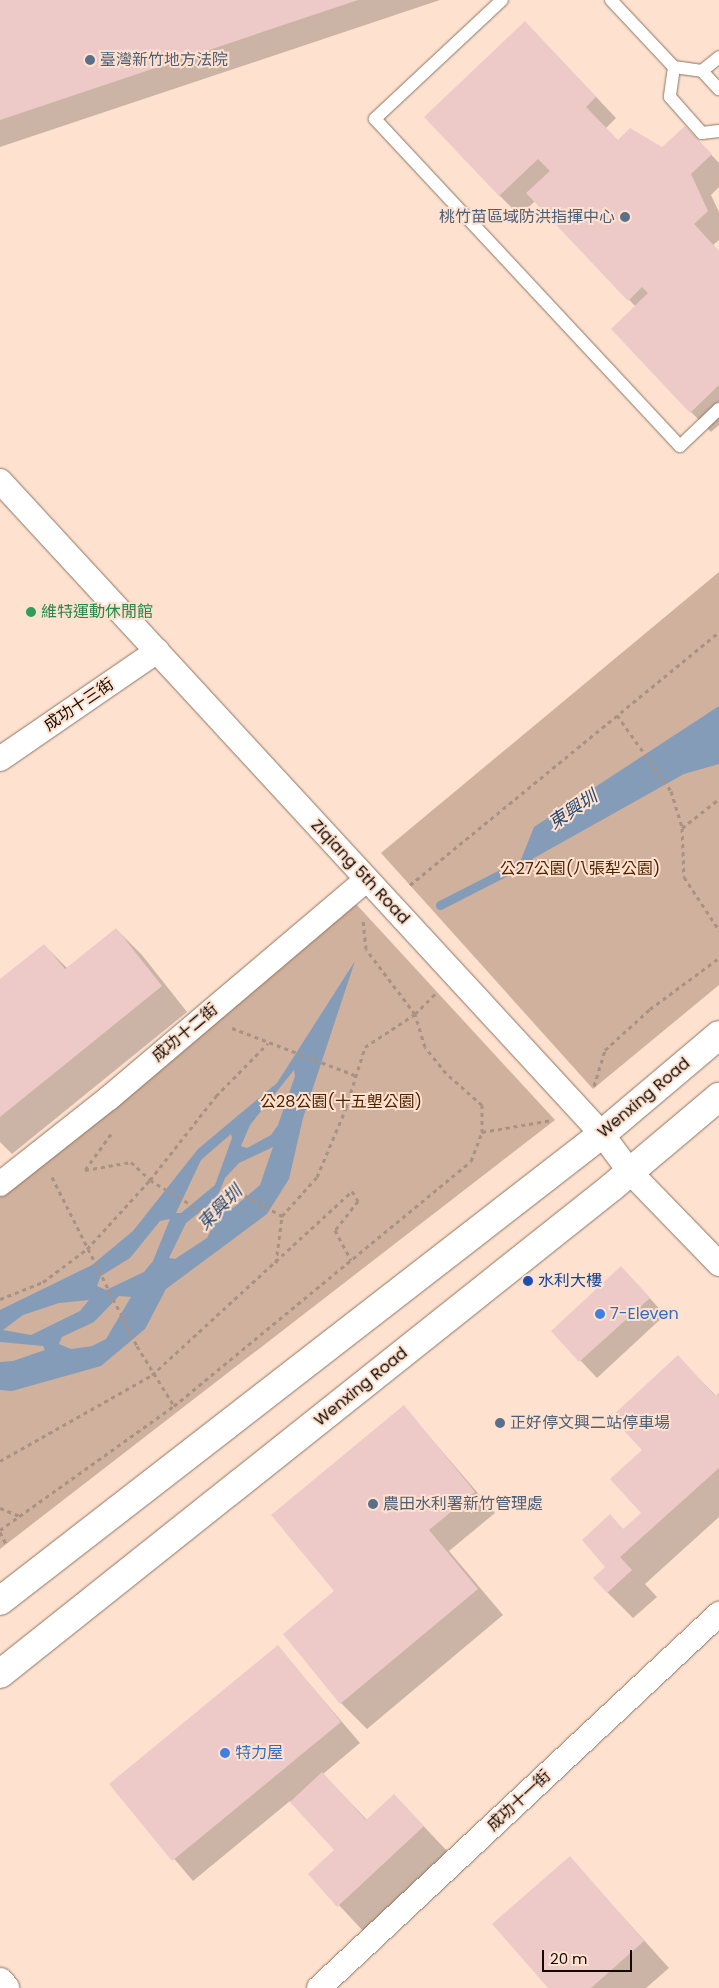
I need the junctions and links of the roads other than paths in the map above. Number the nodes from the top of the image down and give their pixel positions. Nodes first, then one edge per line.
1 (502, 0) edge
2 (611, 0) edge
3 (719, 56) edge
4 (674, 67) junction
5 (702, 71) junction
6 (719, 89) edge
7 (719, 131) edge
8 (719, 409) edge
9 (0, 480) edge
10 (157, 651) junction
11 (0, 759) edge
12 (368, 879) junction
13 (719, 1035) edge
14 (719, 1098) edge
15 (602, 1134) junction
16 (630, 1172) junction
17 (0, 1184) edge
18 (719, 1264) edge
19 (0, 1601) edge
20 (719, 1614) edge
21 (0, 1674) edge
22 (0, 1982) edge
23 (4, 1988) edge
24 (319, 1988) edge

1 - 8 lane
2 - 4 lane
3 - 5 lane
4 - 5 lane
4 - 7 lane
5 - 6 lane
9 - 10 street, Ziqiang 5th Road
10 - 11 street, 成功十三街
10 - 12 street, Ziqiang 5th Road
12 - 15 street, Ziqiang 5th Road
12 - 17 street, 成功十二街
13 - 15 street, Wenxing Road
14 - 16 street, Wenxing Road
15 - 16 street, Ziqiang 5th Road
15 - 19 street, Wenxing Road
16 - 18 street, Ziqiang 5th Road
16 - 21 street, Wenxing Road
20 - 24 street, 成功十一街
22 - 23 street

